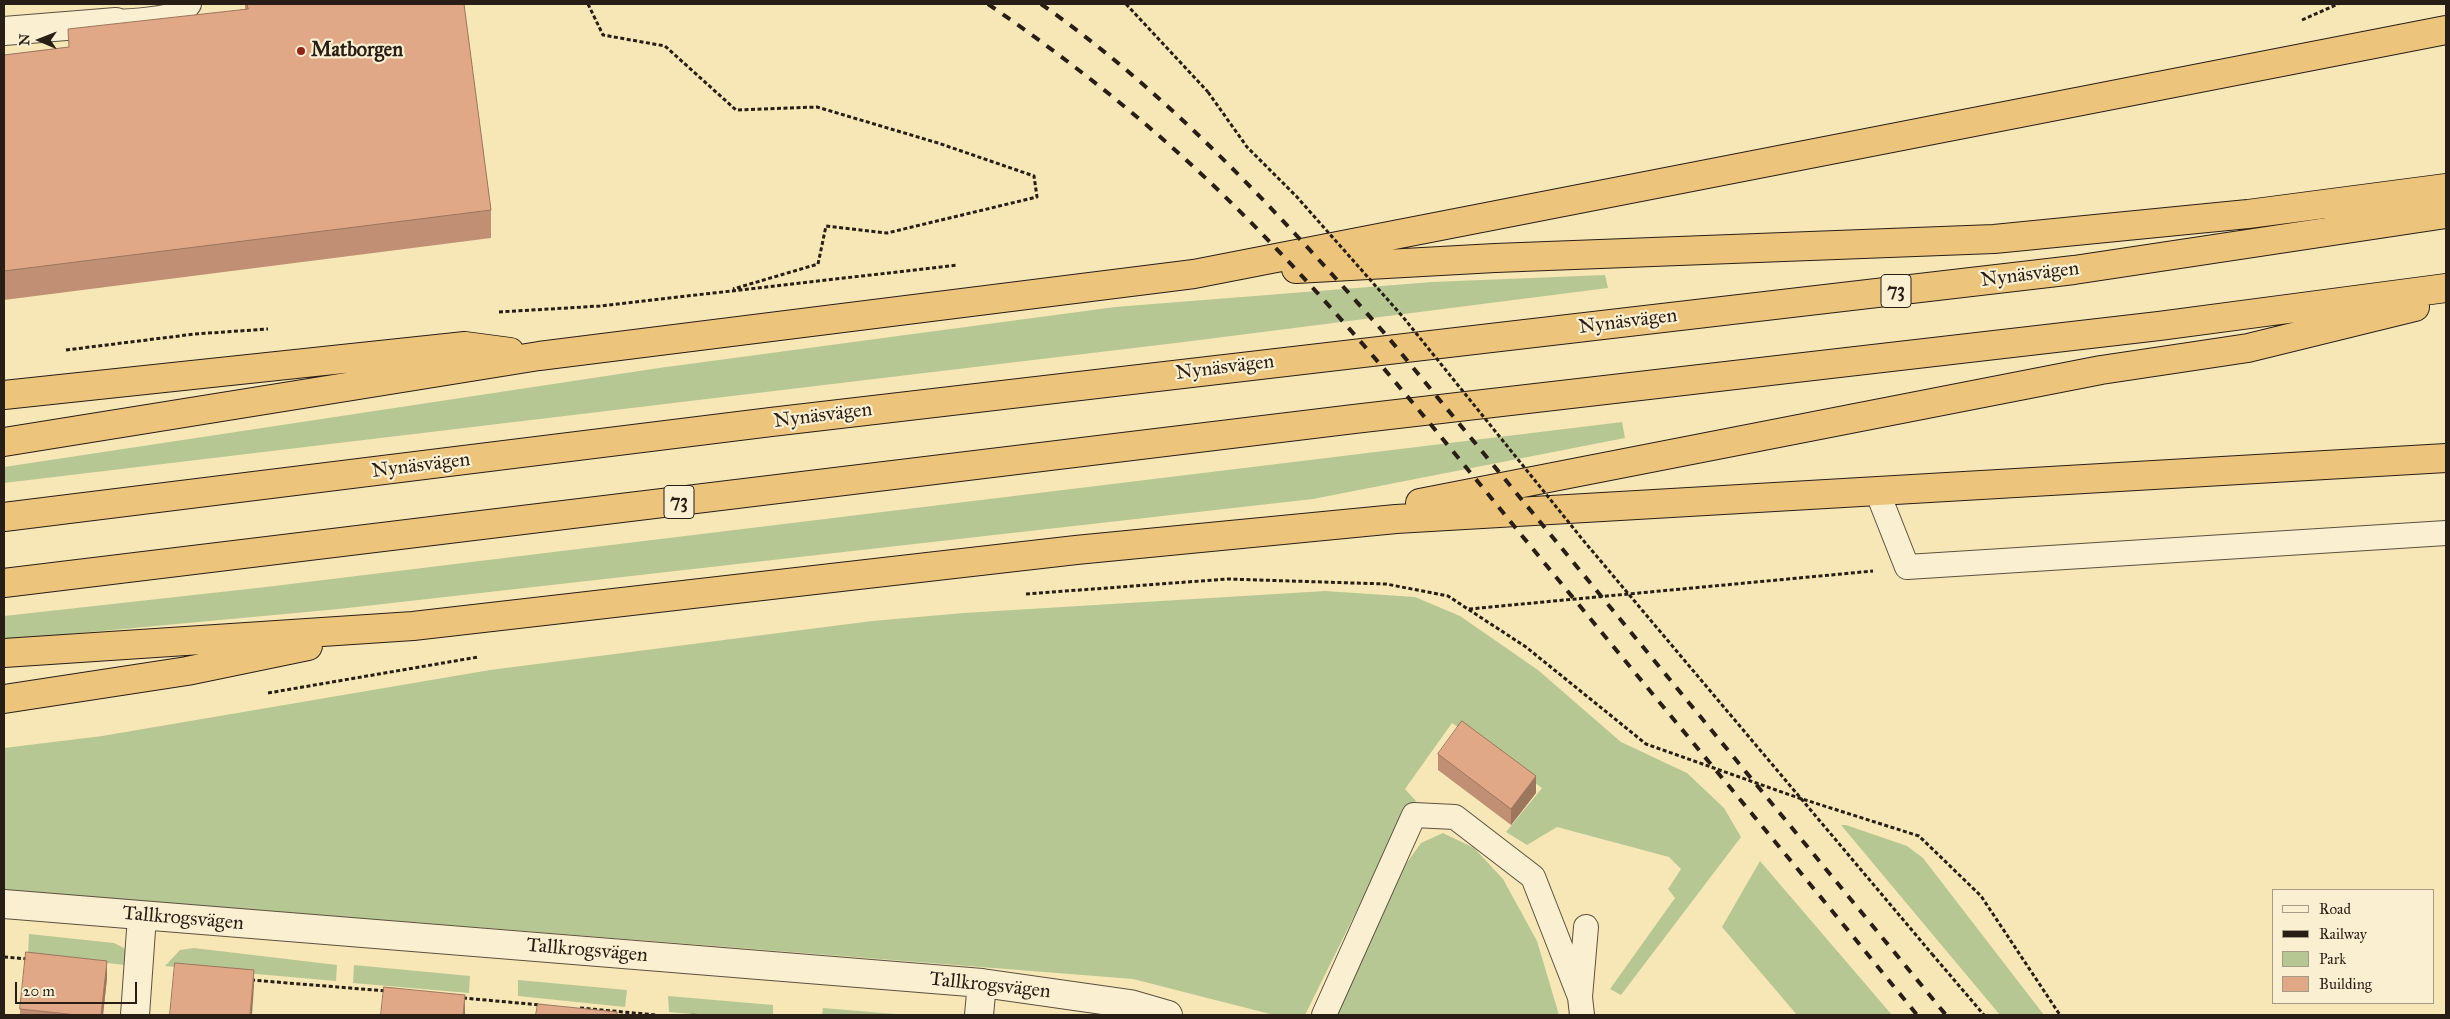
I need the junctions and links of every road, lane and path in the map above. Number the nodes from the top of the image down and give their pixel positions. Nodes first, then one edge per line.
1 (189, 4) edge
2 (588, 4) edge
3 (1126, 4) edge
4 (2338, 4) edge
5 (116, 22) joint
6 (2294, 23) dead end
7 (4, 30) edge
8 (2446, 30) edge
9 (2446, 188) edge
10 (1315, 214) dead end
11 (2446, 214) edge
12 (1306, 216) dead end
13 (967, 264) dead end
14 (1194, 274) junction
15 (2446, 288) edge
16 (725, 292) junction
17 (2446, 300) edge
18 (491, 313) dead end
19 (274, 328) dead end
20 (61, 351) dead end
21 (539, 356) junction
22 (4, 395) edge
23 (4, 442) edge
24 (2446, 458) edge
25 (1877, 492) junction
26 (4, 517) edge
27 (1291, 529) junction
28 (2446, 533) edge
29 (1907, 568) junction
30 (4, 583) edge
31 (1021, 594) dead end
32 (1468, 609) junction
33 (413, 626) junction
34 (4, 653) edge
35 (483, 656) dead end
36 (266, 694) dead end
37 (4, 699) edge
38 (4, 904) edge
39 (142, 916) junction
40 (1586, 927) dead end
41 (4, 957) edge
42 (32, 960) edge
43 (246, 979) edge
44 (982, 983) junction
45 (394, 992) edge
46 (453, 997) edge
47 (542, 1005) edge
48 (1581, 1006) edge
49 (571, 1008) edge
50 (135, 1015) edge
51 (656, 1015) edge
52 (979, 1015) edge
53 (1168, 1015) edge
54 (1324, 1015) edge
55 (1984, 1015) edge
56 (2060, 1015) edge

1 - 5 lane
2 - 16 path
3 - 55 path, bridge
4 - 6 path
5 - 7 street
8 - 14 highway
9 - 14 highway
10 - 12 path
11 - 26 highway, Nynäsvägen / 73
13 - 16 path
14 - 21 highway
15 - 30 highway, 73
16 - 18 path
17 - 27 highway
19 - 20 path
21 - 22 highway
21 - 23 highway
24 - 25 highway
25 - 27 highway
25 - 29 lane
27 - 33 highway
28 - 29 lane
29 - 32 path
31 - 32 path
32 - 56 path
33 - 34 highway
33 - 37 highway
35 - 36 path
38 - 39 street, Tallkrogsvägen
39 - 44 street, Tallkrogsvägen
39 - 50 street
40 - 48 lane
41 - 42 path
43 - 45 path
44 - 52 street
44 - 53 street, Tallkrogsvägen
46 - 47 path
48 - 54 lane
49 - 51 path

